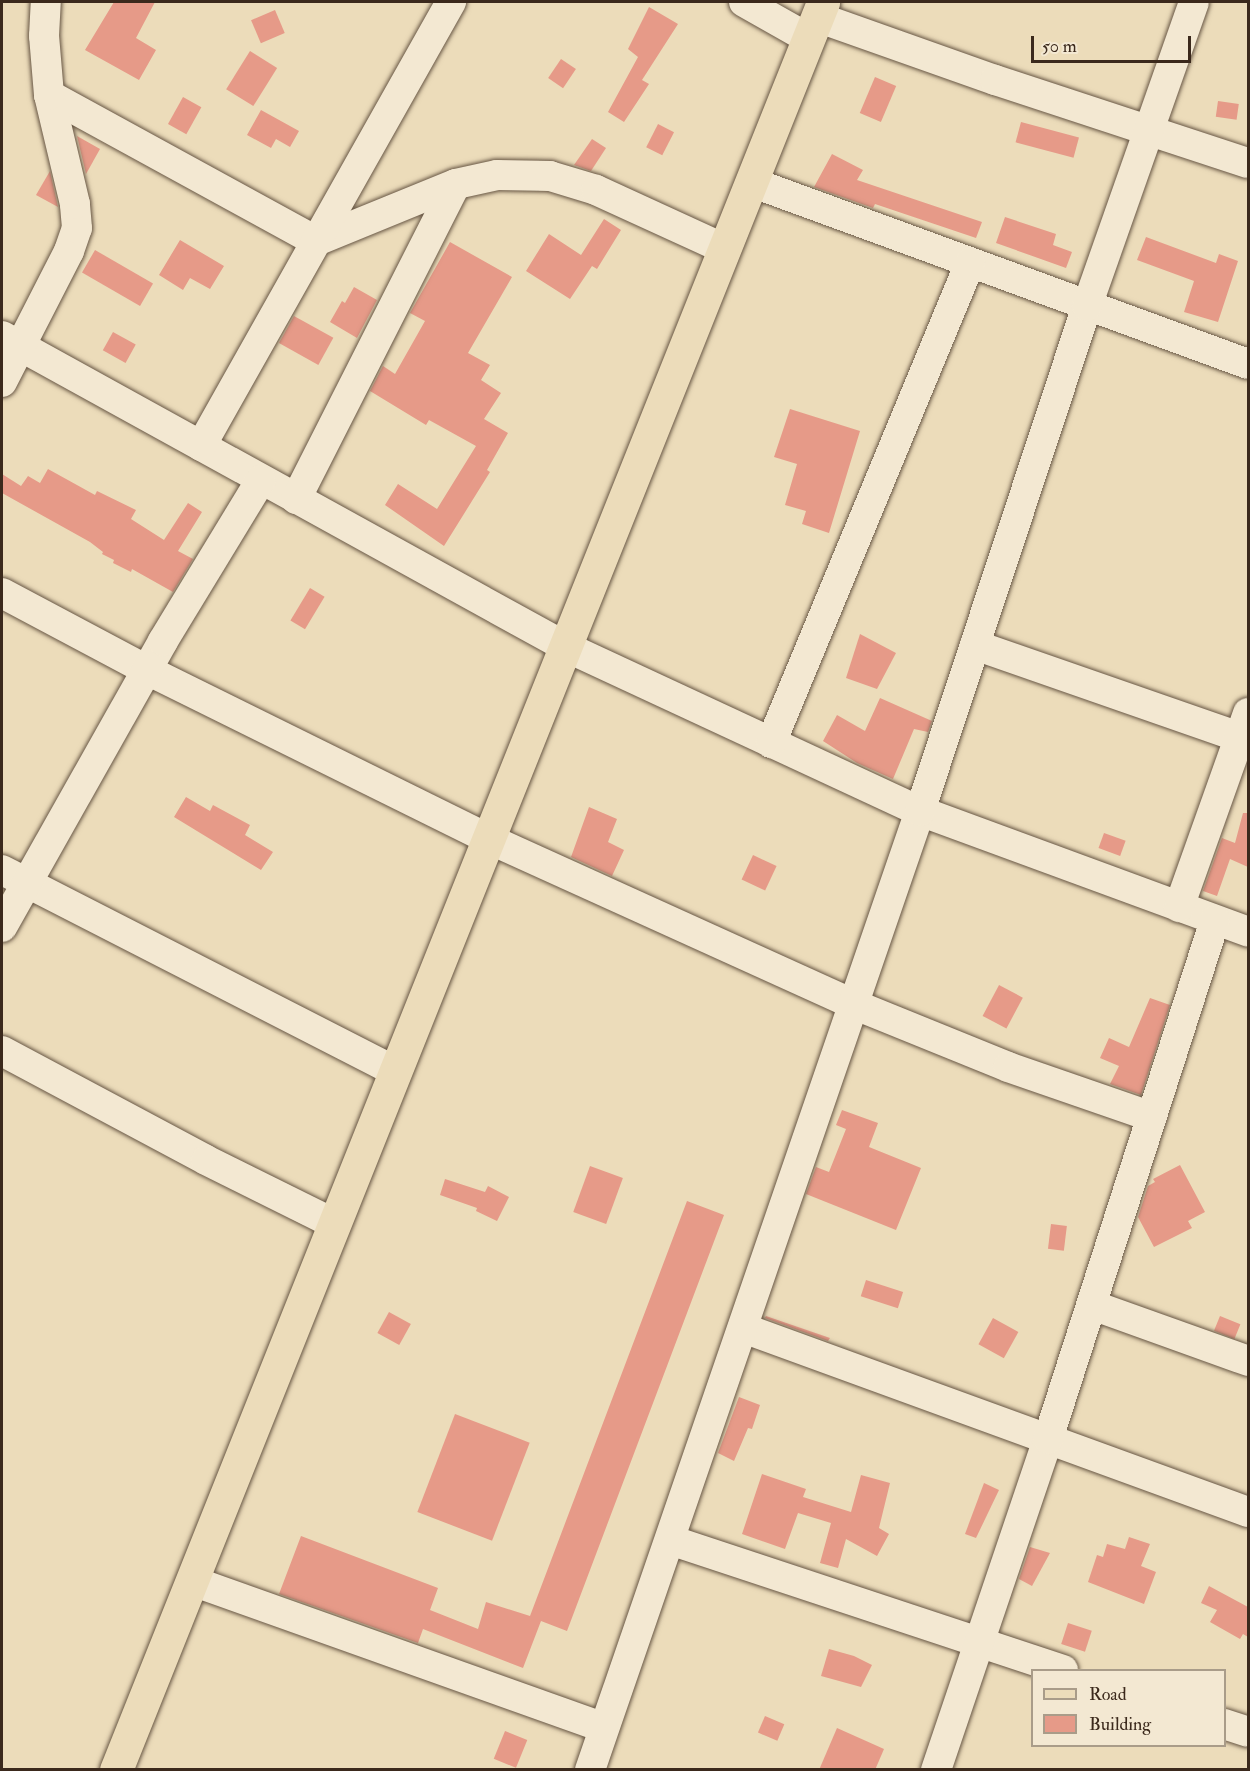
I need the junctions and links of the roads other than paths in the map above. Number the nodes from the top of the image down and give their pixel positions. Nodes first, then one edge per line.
1 (46, 2) edge
2 (451, 2) edge
3 (744, 2) edge
4 (1194, 2) edge
5 (816, 19) edge
6 (49, 95) junction
7 (1148, 130) junction
8 (1248, 163) edge
9 (751, 182) junction
10 (456, 184) junction
11 (316, 241) junction
12 (725, 249) junction
13 (970, 263) junction
14 (1087, 306) junction
15 (11, 342) edge
16 (1248, 364) edge
17 (2, 382) edge
18 (201, 446) junction
19 (261, 480) junction
20 (296, 499) junction
21 (2, 593) edge
22 (975, 645) junction
23 (566, 647) junction
24 (147, 670) junction
25 (1246, 730) edge
26 (771, 743) junction
27 (920, 811) junction
28 (489, 839) junction
29 (14, 877) edge
30 (1179, 907) junction
31 (1215, 920) junction
32 (2, 927) edge
33 (1248, 932) edge
34 (853, 1004) junction
35 (2, 1051) edge
36 (396, 1072) junction
37 (1152, 1118) junction
38 (335, 1224) junction
39 (1092, 1305) junction
40 (743, 1328) junction
41 (1248, 1361) edge
42 (1048, 1439) junction
43 (1248, 1512) edge
44 (670, 1540) junction
45 (192, 1581) junction
46 (981, 1643) junction
47 (1057, 1669) edge
48 (1226, 1726) edge
49 (604, 1728) junction
50 (1248, 1732) edge
51 (122, 1768) edge
52 (590, 1770) edge
53 (936, 1770) edge

1 - 6 street
2 - 11 street
3 - 5 street
4 - 7 street
5 - 7 street
5 - 9 main road
6 - 11 street
6 - 15 street
7 - 8 street
7 - 14 street
9 - 12 main road
9 - 13 street
10 - 11 street
10 - 12 street
10 - 20 street
11 - 18 street
12 - 23 main road
13 - 14 street
13 - 26 street
14 - 16 street
14 - 22 street
15 - 17 street
15 - 18 street
18 - 19 street
19 - 20 street
19 - 24 street
20 - 23 street
21 - 24 street
22 - 25 street
22 - 27 street
23 - 26 street
23 - 28 main road
24 - 28 street
24 - 29 street
25 - 30 street
26 - 27 street
27 - 30 street
27 - 34 street
28 - 34 street
28 - 36 main road
29 - 32 street
29 - 36 street
30 - 31 street
31 - 33 street
31 - 37 street
34 - 37 street
34 - 40 street
35 - 38 street
36 - 38 main road
37 - 39 street
38 - 45 main road
39 - 41 street
39 - 42 street
40 - 42 street
40 - 44 street
42 - 43 street
42 - 46 street
44 - 46 street
44 - 49 street
45 - 49 street
45 - 51 main road
46 - 47 street
46 - 53 street
48 - 50 street
49 - 52 street

